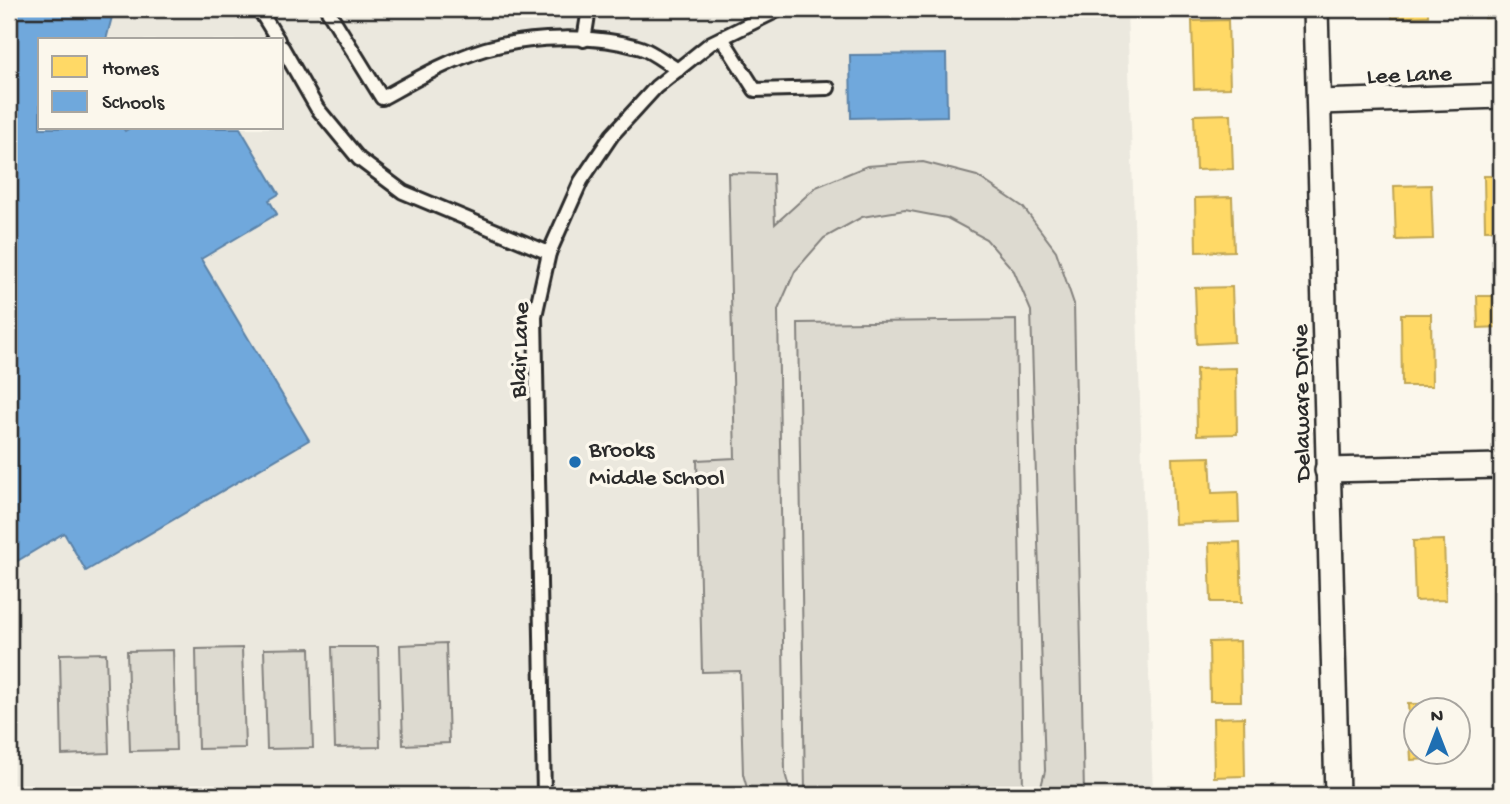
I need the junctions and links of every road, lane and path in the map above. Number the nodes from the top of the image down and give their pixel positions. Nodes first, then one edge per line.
1 (259, 9) edge
2 (327, 9) edge
3 (589, 9) edge
4 (780, 9) edge
5 (1315, 9) edge
6 (277, 38) edge
7 (722, 38) junction
8 (584, 40) junction
9 (284, 50) edge
10 (678, 70) junction
11 (828, 88) dead end
12 (1501, 96) edge
13 (1319, 102) junction
14 (549, 253) junction
15 (1501, 466) edge
16 (1328, 470) junction
17 (544, 795) edge
18 (1337, 795) edge

1 - 6 lane
2 - 8 lane
3 - 8 lane
4 - 7 lane, Blair Lane
5 - 13 street, Delaware Drive
7 - 10 lane, Blair Lane
7 - 11 lane
8 - 10 lane
9 - 14 lane
10 - 14 lane, Blair Lane
12 - 13 street, Lee Lane
13 - 16 street, Delaware Drive
14 - 17 lane, Blair Lane
15 - 16 street
16 - 18 street, Delaware Drive

